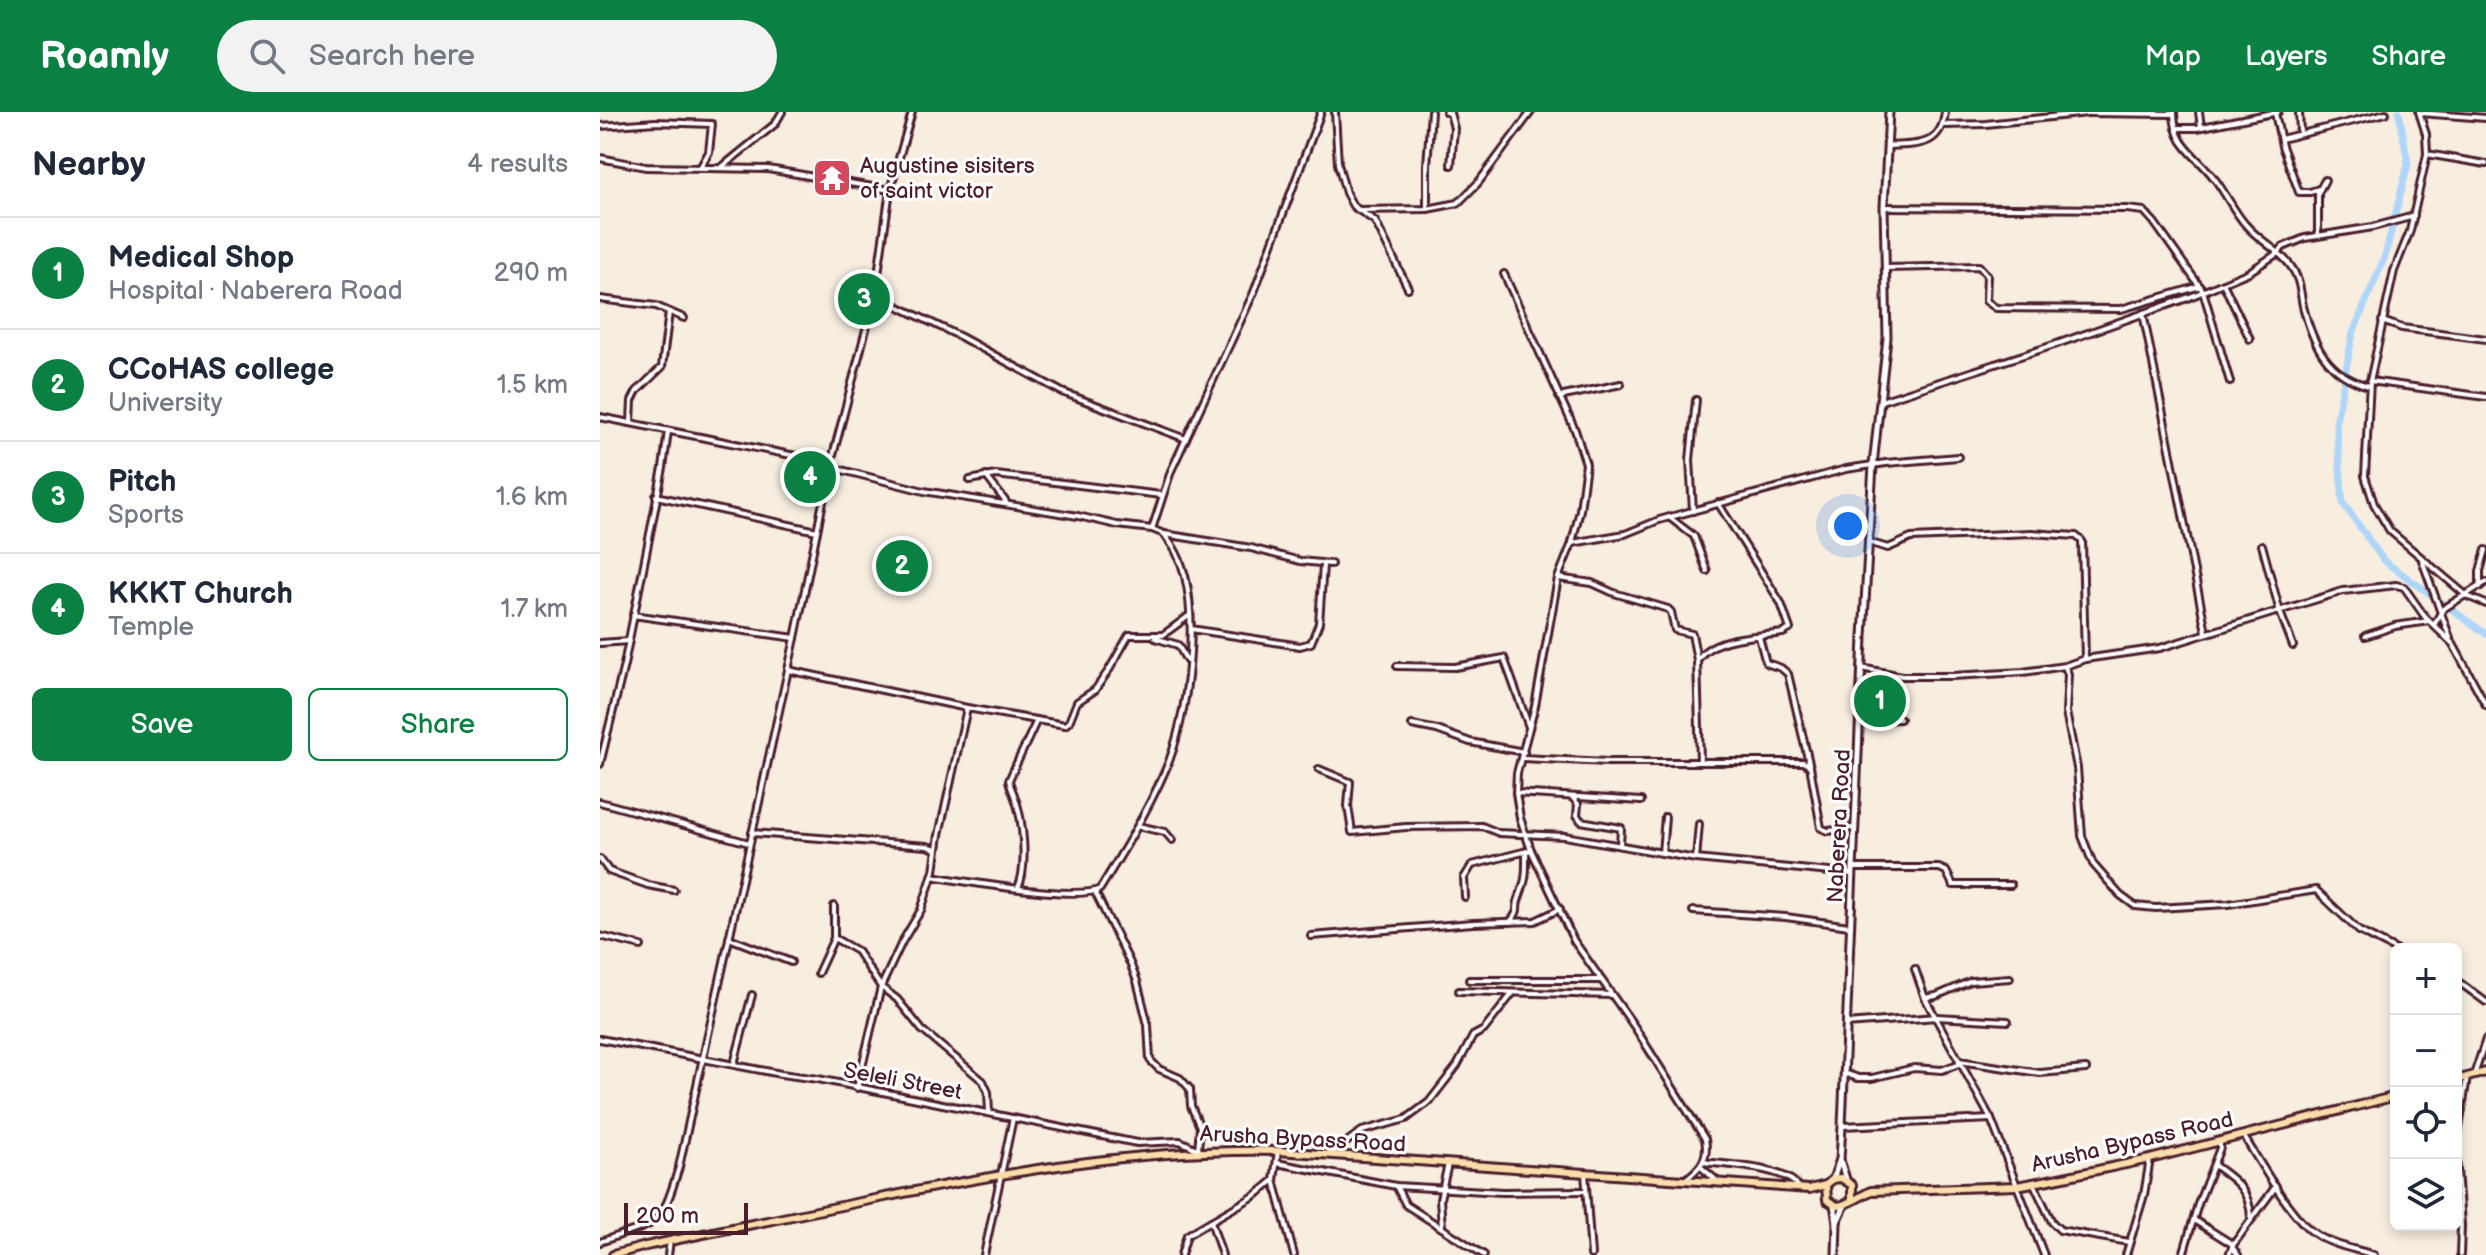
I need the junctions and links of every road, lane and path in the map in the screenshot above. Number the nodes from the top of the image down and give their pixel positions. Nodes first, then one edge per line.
1 (782, 112) edge
2 (912, 112) edge
3 (1321, 112) edge
4 (1335, 112) edge
5 (1431, 112) edge
6 (1446, 112) edge
7 (1531, 112) edge
8 (1889, 112) edge
9 (1945, 112) edge
10 (2199, 112) edge
11 (2299, 112) edge
12 (2087, 113) edge
13 (2174, 113) edge
14 (2276, 113) edge
15 (2386, 113) edge
16 (2420, 113) edge
17 (2486, 118) edge
18 (1944, 125) junction
19 (600, 126) edge
20 (2201, 127) junction
21 (2176, 128) junction
22 (2300, 132) junction
23 (2281, 139) junction
24 (1886, 146) junction
25 (2427, 154) junction
26 (600, 158) edge
27 (2486, 164) edge
28 (1451, 165) dead end
29 (700, 168) junction
30 (720, 169) junction
31 (2325, 180) dead end
32 (2319, 189) junction
33 (890, 190) junction
34 (1884, 207) junction
35 (1427, 209) junction
36 (1358, 210) junction
37 (2414, 216) junction
38 (2318, 235) junction
39 (2278, 253) junction
40 (1886, 268) junction
41 (1504, 274) dead end
42 (2223, 283) junction
43 (1408, 288) dead end
44 (2201, 289) junction
45 (875, 295) junction
46 (600, 299) edge
47 (669, 312) junction
48 (2143, 313) junction
49 (684, 318) dead end
50 (2382, 321) junction
51 (2250, 339) dead end
52 (2486, 339) edge
53 (2230, 382) dead end
54 (2370, 383) junction
55 (1621, 384) dead end
56 (1559, 397) junction
57 (2486, 397) edge
58 (1696, 400) dead end
59 (1881, 401) junction
60 (600, 417) edge
61 (631, 422) junction
62 (668, 431) junction
63 (1186, 439) junction
64 (1958, 457) dead end
65 (831, 465) junction
66 (1873, 465) junction
67 (986, 476) junction
68 (970, 480) dead end
69 (1161, 495) junction
70 (656, 496) junction
71 (1718, 503) junction
72 (1007, 504) junction
73 (1693, 511) junction
74 (1669, 517) junction
75 (1152, 529) junction
76 (817, 531) junction
77 (1164, 534) junction
78 (1868, 542) junction
79 (1572, 543) junction
80 (2262, 545) dead end
81 (2486, 550) edge
82 (2421, 558) junction
83 (1331, 564) dead end
84 (1323, 565) junction
85 (1707, 571) dead end
86 (1558, 578) junction
87 (2486, 582) edge
88 (2480, 587) junction
89 (2467, 596) junction
90 (2486, 604) edge
91 (2280, 612) junction
92 (2439, 614) junction
93 (633, 615) junction
94 (1190, 615) junction
95 (2429, 621) junction
96 (2434, 626) junction
97 (1191, 629) junction
98 (2206, 633) junction
99 (1148, 636) junction
100 (2365, 636) dead end
101 (1759, 637) junction
102 (795, 638) junction
103 (629, 641) junction
104 (600, 643) edge
105 (2453, 644) junction
106 (2293, 646) dead end
107 (2085, 659) junction
108 (1697, 660) junction
109 (1188, 664) junction
110 (1397, 666) dead end
111 (2065, 666) junction
112 (1861, 668) junction
113 (788, 670) junction
114 (2486, 705) edge
115 (967, 708) junction
116 (1900, 719) dead end
117 (1037, 720) junction
118 (1859, 721) junction
119 (1412, 725) dead end
120 (1530, 729) junction
121 (1523, 755) junction
122 (1700, 762) junction
123 (600, 764) edge
124 (1809, 765) junction
125 (1319, 769) dead end
126 (1516, 793) junction
127 (1571, 796) junction
128 (1641, 801) dead end
129 (600, 802) edge
130 (1665, 817) dead end
131 (1699, 824) dead end
132 (1138, 826) junction
133 (1853, 828) junction
134 (751, 833) junction
135 (1524, 834) junction
136 (1172, 840) dead end
137 (749, 843) junction
138 (1620, 845) junction
139 (936, 849) junction
140 (1529, 851) junction
141 (1662, 853) junction
142 (600, 859) edge
143 (1696, 859) junction
144 (1851, 871) junction
145 (932, 876) junction
146 (2011, 885) dead end
147 (1018, 888) junction
148 (674, 890) dead end
149 (1095, 892) junction
150 (1465, 897) dead end
151 (834, 906) dead end
152 (1560, 909) junction
153 (1693, 911) dead end
154 (1510, 922) junction
155 (1849, 926) junction
156 (600, 936) edge
157 (1311, 936) dead end
158 (729, 938) junction
159 (834, 938) junction
160 (641, 946) dead end
161 (2390, 947) edge
162 (791, 962) dead end
163 (1915, 969) dead end
164 (818, 973) dead end
165 (2010, 978) dead end
166 (1469, 980) dead end
167 (1600, 980) junction
168 (2462, 984) edge
169 (881, 987) junction
170 (1459, 991) dead end
171 (1512, 994) junction
172 (752, 995) dead end
173 (1612, 995) junction
174 (1925, 998) junction
175 (2486, 1002) edge
176 (1937, 1017) junction
177 (2008, 1021) dead end
178 (1846, 1024) junction
179 (600, 1039) edge
180 (2486, 1039) edge
181 (703, 1058) junction
182 (1960, 1062) junction
183 (734, 1064) junction
184 (2086, 1069) dead end
185 (2486, 1072) edge
186 (1844, 1073) junction
187 (2470, 1076) junction
188 (2462, 1078) edge
189 (857, 1088) junction
190 (2390, 1098) edge
191 (989, 1113) junction
192 (2462, 1117) edge
193 (1013, 1118) junction
194 (1991, 1119) junction
195 (1842, 1126) junction
196 (2243, 1135) junction
197 (2220, 1141) junction
198 (1199, 1150) junction
199 (1278, 1151) junction
200 (1329, 1155) junction
201 (1840, 1159) junction
202 (2150, 1159) junction
203 (2456, 1159) edge
204 (1277, 1163) junction
205 (1448, 1164) junction
206 (1702, 1165) junction
207 (2214, 1165) junction
208 (1585, 1173) junction
209 (1000, 1176) junction
210 (1686, 1179) junction
211 (1833, 1179) junction
212 (1846, 1179) junction
213 (1274, 1180) junction
214 (1718, 1182) junction
215 (2033, 1182) junction
216 (1826, 1185) junction
217 (1852, 1185) junction
218 (1396, 1186) junction
219 (2017, 1186) junction
220 (2276, 1186) junction
221 (1799, 1188) junction
222 (1443, 1189) junction
223 (1809, 1189) junction
224 (1586, 1191) junction
225 (1871, 1191) junction
226 (1852, 1199) junction
227 (1827, 1200) junction
228 (1834, 1205) junction
229 (1845, 1205) junction
230 (2251, 1219) junction
231 (2194, 1220) junction
232 (1211, 1221) junction
233 (1837, 1222) junction
234 (1442, 1227) junction
235 (670, 1241) junction
236 (600, 1242) edge
237 (2129, 1242) junction
238 (2232, 1246) junction
239 (613, 1255) edge
240 (668, 1255) edge
241 (984, 1255) edge
242 (1181, 1255) edge
243 (1222, 1255) edge
244 (1294, 1255) edge
245 (1484, 1255) edge
246 (1591, 1255) edge
247 (1836, 1255) edge
248 (2044, 1255) edge
249 (2126, 1255) edge
250 (2183, 1255) edge
251 (2229, 1255) edge
252 (2238, 1255) edge
253 (2374, 1255) edge
254 (2460, 1255) edge

1 - 30 street
2 - 33 street
3 - 63 street
4 - 36 street
5 - 35 street
6 - 28 street
7 - 35 street
8 - 24 street, Naberera Road
9 - 18 street
10 - 20 street
11 - 22 street
12 - 13 street
12 - 18 street
13 - 21 street
14 - 20 street
14 - 23 street
15 - 22 street
16 - 17 street
16 - 25 street
18 - 24 street
19 - 29 street
20 - 21 street
21 - 39 street
22 - 23 street
23 - 32 street
24 - 34 street, Naberera Road
25 - 27 street
25 - 37 street
26 - 29 street
29 - 30 street
30 - 33 street
31 - 32 street
32 - 38 street
33 - 45 street
34 - 40 street, Naberera Road
34 - 44 street
35 - 36 street
36 - 43 street
37 - 38 street
37 - 50 street
38 - 39 street
39 - 42 street
39 - 54 street
40 - 44 street
40 - 59 street, Naberera Road
41 - 56 street
42 - 44 street
42 - 51 street
44 - 48 street
44 - 53 street
45 - 63 street
45 - 65 street
46 - 47 street
47 - 49 street
47 - 61 street
48 - 59 street
48 - 98 street
50 - 52 street
50 - 54 street
54 - 57 street
54 - 82 street
55 - 56 street
56 - 79 street
58 - 73 street
59 - 66 street, Naberera Road
60 - 61 street
61 - 62 street
62 - 65 street
62 - 70 street
63 - 69 street
64 - 66 street
65 - 72 street
65 - 76 street
66 - 71 street
66 - 78 street, Naberera Road
67 - 68 street
67 - 69 street
67 - 72 street
69 - 75 street
70 - 76 street
70 - 93 street
71 - 73 street
71 - 101 street
72 - 75 street
73 - 74 street
74 - 79 street
74 - 85 street
75 - 77 street
76 - 102 street
77 - 84 street
77 - 94 street
78 - 107 street
78 - 112 street, Naberera Road
79 - 86 street
80 - 91 street
81 - 88 street
82 - 89 street
82 - 92 street
83 - 84 street
84 - 97 street
86 - 108 street
86 - 120 street
87 - 88 street
88 - 89 street
89 - 90 street
89 - 92 street
91 - 95 street
91 - 98 street
91 - 106 street
92 - 96 street
92 - 105 street
93 - 102 street
93 - 103 street
94 - 97 street
94 - 99 street
95 - 96 street
95 - 100 street
96 - 105 street
97 - 109 street
98 - 107 street
99 - 109 street
99 - 117 street
101 - 108 street
101 - 124 street
102 - 113 street
103 - 104 street
103 - 123 street
105 - 114 street
107 - 111 street
108 - 122 street
109 - 132 street
110 - 120 street
111 - 112 street
111 - 161 street
112 - 118 street, Naberera Road
113 - 115 street
113 - 134 street
115 - 117 street
115 - 139 street
116 - 118 street
117 - 147 street
118 - 133 street, Naberera Road
119 - 121 street
120 - 121 street
121 - 122 street
121 - 126 street
122 - 124 street
124 - 133 street
125 - 135 street
126 - 127 street
126 - 135 street
127 - 128 street
127 - 138 street
129 - 137 street
130 - 141 street
131 - 143 street
132 - 136 street
132 - 149 street
133 - 144 street, Naberera Road
134 - 137 street
134 - 139 street
135 - 138 street
135 - 140 street
137 - 158 street
138 - 141 street
139 - 145 street
140 - 150 street
140 - 152 street
140 - 154 street
141 - 143 street
142 - 148 street
143 - 144 street
144 - 146 street
144 - 155 street, Naberera Road
145 - 147 street
145 - 169 street
147 - 149 street
149 - 198 street
151 - 159 street
152 - 154 street
152 - 167 street
153 - 155 street
154 - 157 street
155 - 178 street, Naberera Road
156 - 160 street
158 - 162 street
158 - 181 street
159 - 164 street
159 - 169 street
163 - 174 street
165 - 174 street
166 - 167 street
167 - 173 street
168 - 175 street
169 - 189 street
169 - 191 street
170 - 171 street
171 - 173 street
171 - 200 street
172 - 183 street
173 - 206 street
174 - 176 street
176 - 177 street
176 - 178 street
176 - 182 street
178 - 186 street, Naberera Road
179 - 181 street, Seleli Street
180 - 187 street
181 - 183 street, Seleli Street
181 - 236 street
182 - 184 street
182 - 186 street
182 - 194 street
183 - 189 street, Seleli Street
185 - 187 main road
186 - 195 street, Naberera Road
187 - 188 main road
187 - 192 street
189 - 191 street, Seleli Street
190 - 196 main road, Arusha Bypass Road
191 - 193 street, Seleli Street
193 - 198 street, Seleli Street
193 - 209 street
194 - 195 street
194 - 219 street
195 - 201 street, Naberera Road
196 - 197 main road, Arusha Bypass Road
196 - 220 street
197 - 202 main road, Arusha Bypass Road
197 - 207 street
198 - 199 main road, Arusha Bypass Road
198 - 209 main road, Arusha Bypass Road
199 - 200 main road, Arusha Bypass Road
199 - 204 street
200 - 205 main road, Arusha Bypass Road
201 - 211 street, Naberera Road
201 - 212 street, Naberera Road
202 - 215 main road, Arusha Bypass Road
202 - 237 street
203 - 254 street
204 - 213 street
204 - 218 street
205 - 208 main road, Arusha Bypass Road
205 - 222 street
206 - 210 street
206 - 214 street
206 - 221 street
207 - 230 street
207 - 231 street
208 - 210 main road, Arusha Bypass Road
208 - 224 street
209 - 235 main road, Arusha Bypass Road
209 - 241 street
210 - 214 main road, Arusha Bypass Road
211 - 212 main road
211 - 216 main road, Arusha Bypass Road
212 - 217 main road, Arusha Bypass Road
213 - 232 street
213 - 244 street
214 - 221 main road, Arusha Bypass Road
215 - 219 main road, Arusha Bypass Road
215 - 237 street
216 - 223 main road, Arusha Bypass Road
216 - 227 main road
217 - 225 main road, Arusha Bypass Road
217 - 226 main road
218 - 222 street
218 - 234 street
219 - 225 main road, Arusha Bypass Road
219 - 248 street
220 - 230 street
220 - 253 street
221 - 223 main road, Arusha Bypass Road
222 - 224 street
222 - 234 street
223 - 227 main road, Arusha Bypass Road
224 - 246 street
225 - 226 main road, Arusha Bypass Road
226 - 229 main road, Arusha Bypass Road
227 - 228 main road, Arusha Bypass Road
228 - 229 main road
228 - 233 street
229 - 233 street
230 - 238 street
231 - 238 street
231 - 250 street
232 - 242 street
232 - 243 street
233 - 247 street
234 - 245 street
235 - 239 main road, Arusha Bypass Road
235 - 240 street
237 - 249 street
238 - 251 street
238 - 252 street

